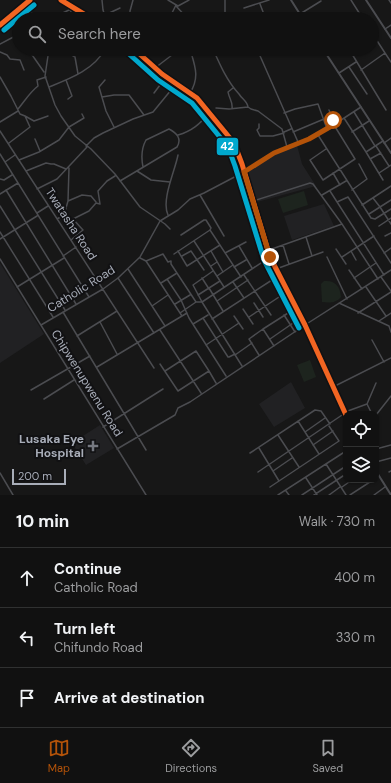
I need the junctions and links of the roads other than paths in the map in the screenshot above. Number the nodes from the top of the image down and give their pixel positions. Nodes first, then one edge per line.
1 (30, 0) edge
2 (61, 0) edge
3 (102, 0) edge
4 (133, 0) edge
5 (168, 0) edge
6 (189, 0) edge
7 (225, 0) edge
8 (269, 0) edge
9 (292, 0) edge
10 (351, 0) edge
11 (366, 0) edge
12 (321, 1) edge
13 (26, 3) junction
14 (260, 4) junction
15 (72, 6) junction
16 (176, 6) junction
17 (120, 8) dead end
18 (244, 8) dead end
19 (71, 10) joint
20 (15, 12) edge
21 (32, 12) edge
22 (65, 12) edge
23 (81, 12) edge
24 (104, 12) edge
25 (111, 12) edge
26 (130, 12) edge
27 (173, 12) edge
28 (182, 12) edge
29 (225, 12) edge
30 (263, 12) edge
31 (299, 12) edge
32 (303, 12) edge
33 (359, 12) edge
34 (374, 12) edge
35 (12, 14) edge
36 (379, 20) edge
37 (0, 24) edge
38 (391, 25) edge
39 (385, 29) junction
40 (12, 38) edge
41 (391, 38) edge
42 (0, 44) edge
43 (379, 44) edge
44 (0, 52) edge
45 (385, 53) junction
46 (33, 56) edge
47 (48, 56) edge
48 (73, 56) edge
49 (99, 56) edge
50 (142, 56) edge
51 (171, 56) edge
52 (192, 56) edge
53 (216, 56) edge
54 (260, 56) edge
55 (328, 56) edge
56 (353, 56) edge
57 (356, 62) junction
58 (391, 62) edge
59 (349, 67) junction
60 (155, 68) junction
61 (24, 70) dead end
62 (158, 70) junction
63 (361, 70) junction
64 (45, 73) junction
65 (339, 73) junction
66 (78, 74) junction
67 (0, 77) edge
68 (46, 77) junction
69 (66, 80) junction
70 (106, 80) dead end
71 (176, 83) junction
72 (4, 85) junction
73 (0, 87) edge
74 (49, 87) junction
75 (234, 88) junction
76 (190, 92) junction
77 (154, 93) dead end
78 (367, 94) dead end
79 (102, 97) junction
80 (68, 99) dead end
81 (248, 107) junction
82 (361, 107) junction
83 (216, 108) dead end
84 (232, 108) junction
85 (18, 110) junction
86 (329, 110) dead end
87 (386, 110) dead end
88 (354, 112) junction
89 (209, 113) junction
90 (284, 113) junction
91 (82, 114) dead end
92 (144, 115) junction
93 (25, 116) junction
94 (48, 116) dead end
95 (344, 118) junction
96 (324, 119) junction
97 (370, 120) junction
98 (0, 122) edge
99 (259, 124) dead end
100 (334, 124) junction
101 (362, 125) junction
102 (68, 127) junction
103 (114, 127) junction
104 (292, 129) junction
105 (327, 129) junction
106 (0, 131) edge
107 (284, 132) junction
108 (293, 132) junction
109 (352, 132) junction
110 (178, 135) junction
111 (318, 135) junction
112 (391, 138) edge
113 (35, 139) dead end
114 (383, 142) junction
115 (298, 143) junction
116 (8, 144) junction
117 (87, 146) junction
118 (376, 146) junction
119 (287, 147) junction
120 (326, 149) junction
121 (40, 151) junction
122 (366, 152) junction
123 (380, 153) junction
124 (391, 153) edge
125 (0, 154) edge
126 (16, 154) junction
127 (178, 155) dead end
128 (1, 157) edge
129 (370, 159) junction
130 (19, 160) junction
131 (5, 162) junction
132 (359, 164) dead end
133 (390, 165) edge
134 (69, 167) junction
135 (143, 167) junction
136 (66, 169) junction
137 (339, 169) junction
138 (26, 171) junction
139 (137, 171) junction
140 (244, 172) junction
141 (333, 173) junction
142 (379, 173) junction
143 (13, 174) junction
144 (115, 175) junction
145 (0, 179) edge
146 (384, 180) dead end
147 (120, 181) junction
148 (346, 181) junction
149 (170, 182) junction
150 (18, 183) junction
151 (340, 185) junction
152 (391, 186) edge
153 (37, 188) junction
154 (6, 190) junction
155 (352, 190) junction
156 (330, 191) junction
157 (0, 194) edge
158 (200, 195) junction
159 (322, 196) junction
160 (373, 198) junction
161 (391, 200) edge
162 (68, 201) junction
163 (254, 201) junction
164 (337, 202) junction
165 (96, 203) junction
166 (362, 205) junction
167 (0, 206) edge
168 (48, 206) junction
169 (380, 207) junction
170 (391, 209) edge
171 (384, 213) junction
172 (37, 214) junction
173 (369, 214) junction
174 (169, 215) junction
175 (391, 218) edge
176 (58, 219) junction
177 (388, 220) junction
178 (160, 221) junction
179 (26, 222) junction
180 (342, 224) junction
181 (391, 224) edge
182 (379, 226) dead end
183 (170, 229) dead end
184 (15, 230) junction
185 (210, 230) junction
186 (0, 232) edge
187 (391, 232) edge
188 (181, 235) dead end
189 (224, 236) dead end
190 (374, 236) junction
191 (385, 236) dead end
192 (3, 237) junction
193 (306, 237) junction
194 (0, 239) edge
195 (71, 240) junction
196 (194, 241) junction
197 (246, 242) dead end
198 (364, 243) junction
199 (220, 245) junction
200 (283, 245) junction
201 (239, 246) junction
202 (76, 247) junction
203 (357, 247) junction
204 (391, 248) edge
205 (336, 249) dead end
206 (268, 250) junction
207 (178, 251) junction
208 (210, 251) junction
209 (351, 251) junction
210 (323, 252) dead end
211 (225, 253) junction
212 (384, 253) junction
213 (174, 254) dead end
214 (181, 256) junction
215 (204, 256) junction
216 (312, 256) junction
217 (63, 257) junction
218 (140, 257) junction
219 (270, 257) junction
220 (327, 257) dead end
221 (342, 257) junction
222 (0, 260) edge
223 (197, 260) junction
224 (247, 260) junction
225 (356, 260) dead end
226 (146, 261) junction
227 (217, 262) junction
228 (376, 263) junction
229 (391, 263) edge
230 (289, 264) junction
231 (346, 264) dead end
232 (52, 265) junction
233 (211, 266) junction
234 (234, 266) junction
235 (370, 267) junction
236 (128, 269) junction
237 (252, 269) junction
238 (276, 269) junction
239 (204, 270) dead end
240 (349, 270) dead end
241 (391, 270) edge
242 (214, 271) junction
243 (40, 272) junction
244 (223, 272) junction
245 (177, 273) junction
246 (244, 275) junction
247 (384, 275) junction
248 (217, 276) junction
249 (241, 277) junction
250 (381, 277) junction
251 (118, 278) junction
252 (202, 278) junction
253 (354, 278) junction
254 (29, 279) junction
255 (167, 279) junction
256 (378, 279) junction
257 (248, 280) junction
258 (272, 280) dead end
259 (220, 281) junction
260 (233, 282) junction
261 (161, 283) junction
262 (17, 287) junction
263 (224, 287) junction
264 (366, 287) junction
265 (209, 288) junction
266 (237, 288) junction
267 (103, 289) junction
268 (362, 289) junction
269 (255, 291) junction
270 (391, 291) edge
271 (191, 294) junction
272 (213, 294) junction
273 (168, 295) junction
274 (198, 295) junction
275 (282, 295) dead end
276 (88, 297) junction
277 (244, 298) junction
278 (347, 299) junction
279 (181, 300) junction
280 (217, 301) junction
281 (376, 301) junction
282 (196, 302) junction
283 (202, 302) junction
284 (254, 303) dead end
285 (340, 303) junction
286 (76, 304) junction
287 (175, 304) junction
288 (152, 306) junction
289 (265, 306) junction
290 (296, 308) junction
291 (243, 309) dead end
292 (186, 310) junction
293 (259, 310) junction
294 (64, 311) junction
295 (117, 311) junction
296 (223, 311) junction
297 (187, 313) junction
298 (358, 313) junction
299 (391, 313) edge
300 (181, 314) junction
301 (209, 314) junction
302 (271, 315) dead end
303 (284, 315) junction
304 (234, 316) dead end
305 (386, 316) junction
306 (249, 317) junction
307 (263, 317) dead end
308 (53, 318) junction
309 (203, 318) junction
310 (212, 319) junction
311 (379, 321) junction
312 (100, 322) junction
313 (296, 322) dead end
314 (239, 323) junction
315 (193, 324) junction
316 (253, 324) dead end
317 (41, 325) junction
318 (305, 325) junction
319 (165, 326) junction
320 (290, 326) junction
321 (243, 329) dead end
322 (263, 329) junction
323 (160, 330) junction
324 (295, 332) junction
325 (391, 332) edge
326 (154, 333) junction
327 (222, 334) junction
328 (77, 336) junction
329 (216, 338) junction
330 (270, 339) junction
331 (372, 340) dead end
332 (137, 343) junction
333 (252, 343) junction
334 (206, 345) junction
335 (274, 346) junction
336 (235, 354) junction
337 (117, 355) junction
338 (259, 355) junction
339 (90, 356) junction
340 (391, 358) edge
341 (180, 361) junction
342 (384, 362) junction
343 (160, 364) dead end
344 (242, 366) junction
345 (97, 368) junction
346 (154, 368) dead end
347 (68, 369) junction
348 (165, 371) junction
349 (208, 371) junction
350 (226, 376) junction
351 (74, 380) junction
352 (193, 381) junction
353 (216, 383) junction
354 (376, 383) dead end
355 (333, 387) junction
356 (163, 389) dead end
357 (32, 390) dead end
358 (201, 393) junction
359 (391, 396) edge
360 (44, 399) dead end
361 (367, 404) junction
362 (344, 411) edge
363 (350, 411) edge
364 (370, 411) edge
365 (379, 411) edge
366 (124, 413) junction
367 (343, 414) edge
368 (326, 418) junction
369 (298, 421) junction
370 (329, 425) junction
371 (103, 427) junction
372 (333, 431) junction
373 (305, 432) junction
374 (278, 435) junction
375 (138, 437) junction
376 (309, 438) junction
377 (313, 445) junction
378 (391, 445) edge
379 (259, 448) junction
380 (379, 448) edge
381 (117, 449) junction
382 (146, 450) dead end
383 (288, 451) junction
384 (250, 453) dead end
385 (343, 453) edge
386 (319, 454) junction
387 (292, 458) junction
388 (391, 458) edge
389 (379, 461) edge
390 (326, 464) junction
391 (269, 465) junction
392 (299, 467) junction
393 (343, 468) dead end
394 (273, 471) junction
395 (258, 472) dead end
396 (0, 473) edge
397 (333, 474) junction
398 (343, 476) edge
399 (379, 476) edge
400 (306, 478) junction
401 (336, 480) junction
402 (279, 481) junction
403 (347, 483) edge
404 (367, 484) edge
405 (270, 487) dead end
406 (341, 487) junction
407 (386, 487) junction
408 (313, 488) junction
409 (286, 490) junction
410 (391, 493) edge
411 (332, 494) edge
412 (13, 495) edge
413 (146, 495) edge
414 (278, 495) edge
415 (289, 495) edge
416 (302, 495) edge
417 (316, 495) edge
418 (329, 495) edge
419 (346, 495) edge
420 (350, 495) edge
421 (374, 495) edge

1 - 13 street
2 - 15 street
3 - 24 street
4 - 26 street
5 - 16 street
6 - 16 street
7 - 29 street
8 - 14 street
9 - 31 street
10 - 33 street
11 - 34 street
12 - 32 street
13 - 20 street
13 - 21 street
14 - 18 street
14 - 30 street
15 - 19 street
15 - 23 street
16 - 27 street
16 - 28 street
17 - 25 street
19 - 22 street
35 - 37 street
36 - 39 street
38 - 39 street
39 - 41 street
40 - 42 street
43 - 45 street
44 - 61 street
45 - 58 street
45 - 63 street
46 - 64 street
47 - 64 street
48 - 66 street
49 - 66 street
50 - 60 street
51 - 60 street
52 - 76 street
53 - 75 street
54 - 90 street
55 - 65 street
56 - 57 street
57 - 59 street
57 - 63 street
59 - 65 street
59 - 78 street
60 - 62 street
62 - 71 street
62 - 77 street
63 - 87 street
64 - 68 street
65 - 82 street
66 - 69 street
67 - 72 street
68 - 74 street
68 - 85 street
69 - 74 street
69 - 80 street
70 - 79 street
71 - 76 street
71 - 92 street
72 - 73 street
72 - 85 street
74 - 102 street
75 - 81 street
75 - 84 street
76 - 89 street
79 - 92 street
79 - 103 street
81 - 84 street
81 - 107 street
82 - 88 street, Catholic Road
82 - 97 street
83 - 84 street
85 - 93 street
85 - 98 street
86 - 100 street
88 - 95 street, Catholic Road
88 - 101 street
89 - 110 street
89 - 140 street
90 - 96 street
90 - 104 street
91 - 102 street
92 - 103 street
93 - 94 street
93 - 116 street
95 - 100 street, Catholic Road
95 - 109 street
96 - 105 street
96 - 108 street
97 - 101 street
97 - 114 street
99 - 107 street
100 - 105 street, Catholic Road
100 - 137 street
101 - 109 street
101 - 118 street
102 - 117 street
102 - 121 street
103 - 117 street
104 - 107 street
104 - 108 street
105 - 111 street, Catholic Road
106 - 116 street, Twatasha Road
107 - 119 street
108 - 115 street
109 - 122 street
110 - 135 street
110 - 135 street
111 - 115 street, Catholic Road
111 - 120 street
112 - 114 street
113 - 121 street
114 - 118 street
114 - 124 street
115 - 119 street, Catholic Road
116 - 126 street, Twatasha Road
117 - 134 street
117 - 144 street
118 - 122 street
118 - 123 street
119 - 140 street, Catholic Road
120 - 137 street
120 - 141 street
121 - 130 street
122 - 129 street
123 - 129 street
123 - 133 street
125 - 128 street
126 - 130 street, Twatasha Road
126 - 131 street
127 - 149 street
128 - 131 street
129 - 142 street
130 - 138 street, Twatasha Road
131 - 143 street
132 - 155 street
133 - 142 street
134 - 136 street
134 - 162 street
135 - 139 street
136 - 138 street
136 - 153 street
137 - 141 street
137 - 148 street
138 - 153 street, Twatasha Road
139 - 147 street
139 - 149 street
140 - 158 street, Catholic Road
140 - 163 street
141 - 151 street
142 - 146 street
143 - 145 street
143 - 150 street
144 - 147 street
144 - 165 street
147 - 178 street
148 - 151 street
148 - 155 street
149 - 174 street
150 - 154 street
150 - 172 street
151 - 156 street
152 - 160 street
153 - 168 street, Twatasha Road
154 - 157 street
154 - 179 street
155 - 166 street
156 - 159 street
156 - 164 street
158 - 174 street, Catholic Road
158 - 189 street
159 - 163 street
159 - 180 street
160 - 166 street
160 - 169 street
161 - 169 street
162 - 165 street
162 - 176 street
163 - 206 street
164 - 190 street
164 - 198 street
165 - 195 street
166 - 173 street
167 - 184 street
168 - 172 street
168 - 176 street, Twatasha Road
169 - 171 street
169 - 173 street
170 - 171 street
171 - 173 street
171 - 177 street
172 - 179 street
172 - 217 street
174 - 178 street, Catholic Road
175 - 177 street
176 - 195 street, Twatasha Road
177 - 181 street
177 - 182 street
178 - 183 street
178 - 218 street, Catholic Road
179 - 184 street
179 - 232 street
180 - 193 street
180 - 203 street
184 - 192 street
184 - 243 street
185 - 188 street
185 - 196 street
185 - 199 street
186 - 192 street
187 - 191 street
190 - 198 street
190 - 212 street
192 - 194 street
192 - 254 street
193 - 200 street
193 - 216 street
195 - 202 street, Twatasha Road
196 - 207 street
196 - 215 street
197 - 201 street
198 - 203 street
198 - 228 street
199 - 208 street
199 - 211 street
200 - 206 street
200 - 230 street
201 - 211 street
201 - 224 street
202 - 217 street
202 - 267 street, Twatasha Road
203 - 209 street
203 - 235 street
204 - 212 street
205 - 221 street
206 - 219 street
207 - 213 street
207 - 214 street
208 - 215 street
208 - 227 street
209 - 221 street
209 - 225 street
210 - 216 street
211 - 234 street
212 - 229 street
214 - 223 street
214 - 223 street
215 - 223 street
215 - 233 street
216 - 230 street
217 - 232 street
217 - 276 street
218 - 226 street
218 - 236 street, Catholic Road
219 - 237 street
219 - 238 street
220 - 278 street
221 - 231 street
222 - 262 street, Chipwenupwenu Road
223 - 239 street
224 - 234 street
224 - 237 street
226 - 245 street
226 - 261 street
227 - 233 street
227 - 244 street
228 - 235 street
228 - 247 street
230 - 238 street
232 - 243 street
232 - 286 street
233 - 242 street
234 - 244 street
234 - 249 street
235 - 253 street
235 - 256 street
236 - 251 street, Catholic Road
236 - 288 street
237 - 246 street
238 - 290 street
240 - 253 street
241 - 247 street
242 - 248 street
242 - 252 street
243 - 254 street
243 - 294 street
244 - 248 street
245 - 255 street
245 - 271 street
246 - 249 street
246 - 257 street
247 - 250 street
248 - 259 street
249 - 260 street
250 - 256 street
250 - 270 street
251 - 267 street, Catholic Road
251 - 326 street
252 - 265 street
252 - 274 street
253 - 268 street
254 - 262 street
254 - 308 street
255 - 261 street
255 - 279 street
256 - 264 street
257 - 266 street
257 - 269 street
258 - 269 street
259 - 263 street
259 - 265 street
260 - 263 street
260 - 266 street
261 - 273 street
262 - 317 street, Chipwenupwenu Road
263 - 272 street
264 - 268 street
264 - 281 street
265 - 272 street
265 - 274 street
266 - 277 street
266 - 280 street
267 - 276 street, Catholic Road
267 - 295 street, Twatasha Road
268 - 278 street
269 - 277 street
269 - 289 street
270 - 281 street
271 - 279 street
271 - 282 street
272 - 280 street
272 - 283 street
273 - 287 street
273 - 288 street
274 - 283 street
275 - 289 street
276 - 286 street, Catholic Road
277 - 296 street
278 - 285 street
279 - 287 street
279 - 292 street
280 - 296 street
281 - 298 street
281 - 305 street
282 - 283 street
282 - 292 street
283 - 301 street
284 - 293 street
285 - 298 street
285 - 318 street
286 - 294 street, Catholic Road
287 - 300 street
288 - 319 street
289 - 293 street
289 - 302 street
290 - 303 street
290 - 318 street
291 - 306 street
292 - 297 street
292 - 300 street
293 - 306 street
293 - 307 street
294 - 308 street, Catholic Road
294 - 328 street
295 - 312 street
295 - 332 street, Twatasha Road
296 - 310 street
297 - 300 street
297 - 315 street
298 - 311 street
299 - 305 street
300 - 319 street
301 - 309 street
301 - 310 street
303 - 320 street
303 - 322 street
304 - 314 street
305 - 311 street
306 - 316 street
308 - 317 street, Catholic Road
309 - 315 street
309 - 329 street
310 - 327 street
311 - 325 street
312 - 328 street
312 - 337 street
313 - 320 street
314 - 321 street
314 - 327 street
315 - 334 street
317 - 347 street, Chipwenupwenu Road
318 - 324 street
318 - 355 street
319 - 323 street
320 - 324 street
320 - 330 street
322 - 330 street
322 - 333 street
323 - 326 street
323 - 341 street
324 - 335 street
326 - 332 street
327 - 329 street
327 - 336 street
328 - 339 street
329 - 334 street
329 - 336 street
330 - 335 street
331 - 342 street
332 - 337 street
332 - 346 street, Twatasha Road
333 - 336 street
333 - 338 street
334 - 350 street
335 - 338 street
336 - 344 street
337 - 345 street
338 - 344 street
339 - 345 street
339 - 347 street
340 - 342 street
341 - 348 street
341 - 349 street
341 - 352 street
342 - 355 street
343 - 348 street
344 - 350 street
345 - 366 street
347 - 351 street, Chipwenupwenu Road
347 - 357 street
348 - 352 street
349 - 352 street
349 - 353 street
350 - 353 street
351 - 360 street
351 - 371 street, Chipwenupwenu Road
352 - 358 street
353 - 358 street
354 - 361 street
355 - 362 street
356 - 366 street
358 - 375 street
359 - 365 street
361 - 363 street
361 - 364 street
366 - 371 street
366 - 375 street
367 - 370 street
368 - 369 street
368 - 370 street
368 - 373 street
369 - 373 street
369 - 374 street
370 - 372 street
370 - 376 street
371 - 381 street, Chipwenupwenu Road
372 - 377 street
372 - 386 street
373 - 376 street
374 - 379 street
374 - 383 street
375 - 381 street
375 - 382 street
376 - 377 street
376 - 383 street
377 - 386 street
378 - 380 street
379 - 384 street
379 - 391 street
381 - 413 street, Chipwenupwenu Road
383 - 387 street
383 - 391 street
385 - 390 street
386 - 392 street
387 - 392 street
387 - 394 street
388 - 389 street
390 - 397 street
390 - 400 street
391 - 394 street
391 - 395 street
392 - 402 street
393 - 397 street
394 - 402 street
396 - 412 street
397 - 401 street
397 - 408 street
398 - 401 street
399 - 407 street
400 - 408 street
400 - 409 street
401 - 406 street
401 - 417 street
402 - 405 street
403 - 406 street
404 - 420 street
406 - 411 street
406 - 419 street
407 - 410 street
407 - 421 street
408 - 416 street
408 - 417 street
409 - 414 street
409 - 415 street
411 - 418 street

